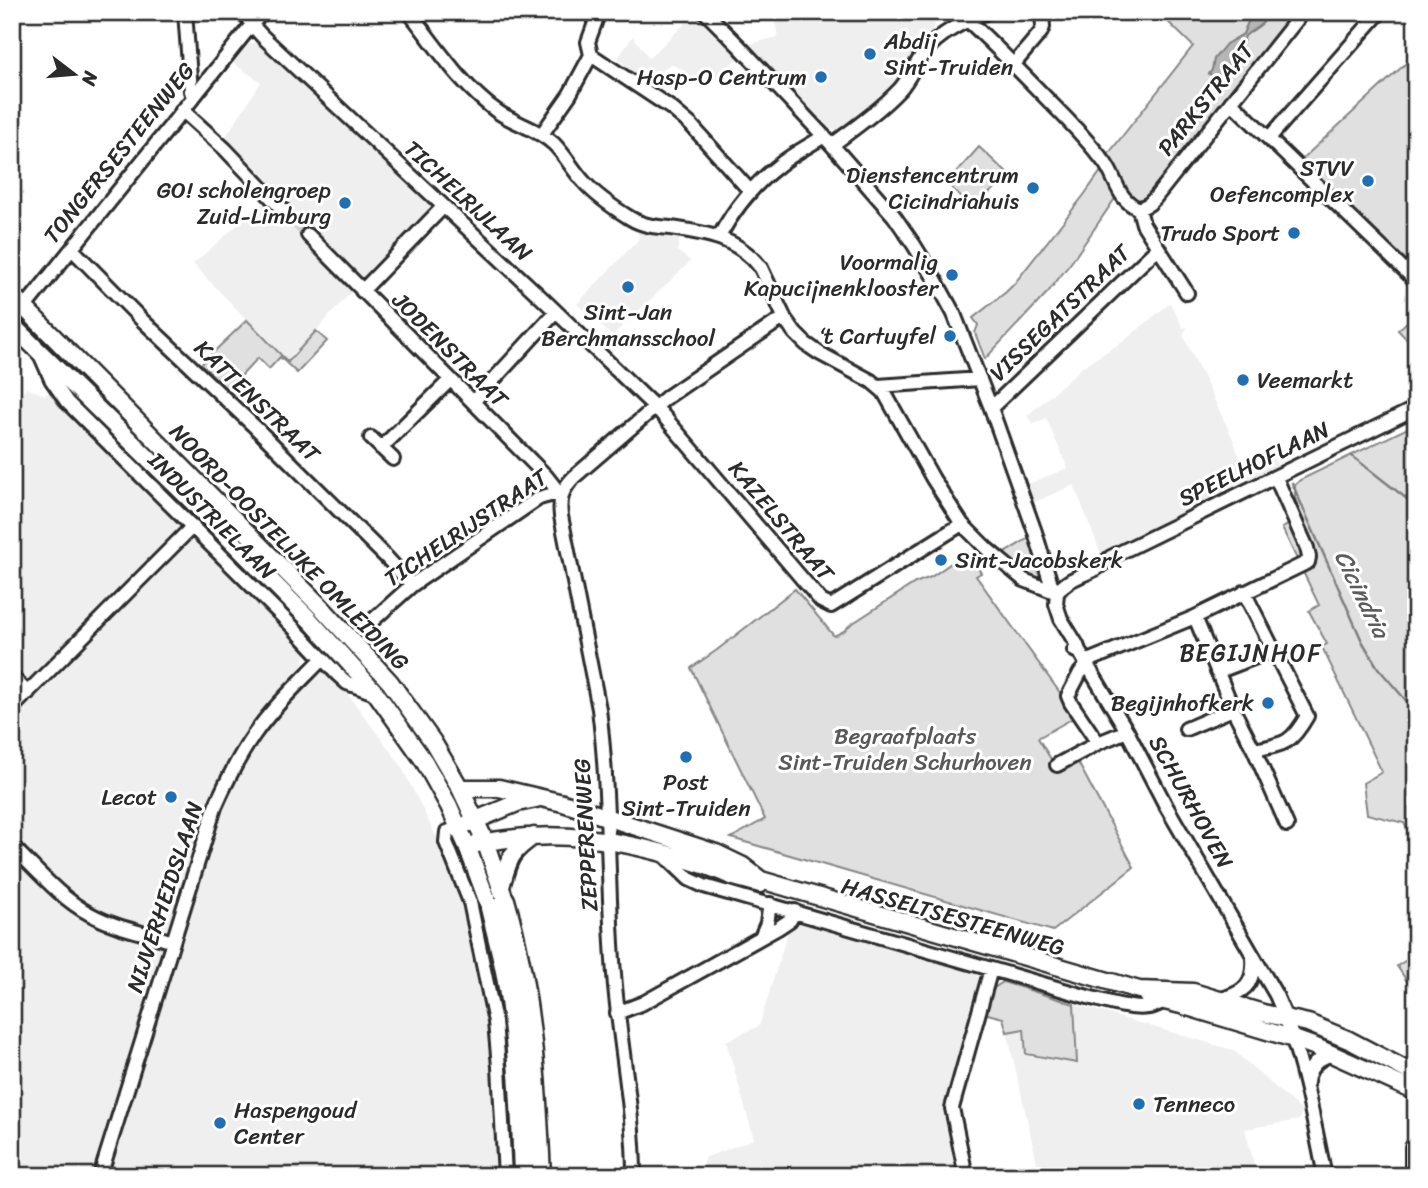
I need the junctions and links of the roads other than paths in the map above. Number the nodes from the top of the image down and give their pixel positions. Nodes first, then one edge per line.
1 (185, 12) edge
2 (239, 12) edge
3 (244, 12) edge
4 (262, 12) edge
5 (409, 12) edge
6 (599, 12) edge
7 (705, 12) edge
8 (988, 12) edge
9 (1042, 12) edge
10 (1303, 12) edge
11 (1380, 12) edge
12 (964, 16) edge
13 (248, 29) junction
14 (591, 54) junction
15 (1014, 64) junction
16 (193, 97) junction
17 (1231, 102) junction
18 (182, 110) junction
19 (542, 134) junction
20 (1269, 138) junction
21 (828, 140) junction
22 (750, 191) junction
23 (443, 206) junction
24 (1139, 209) junction
25 (284, 211) tunnel mouth
26 (308, 236) tunnel mouth
27 (719, 237) junction
28 (1158, 248) junction
29 (72, 249) junction
30 (1416, 281) edge
31 (362, 291) junction
32 (1187, 293) dead end
33 (12, 295) edge
34 (25, 307) junction
35 (556, 312) junction
36 (785, 319) junction
37 (12, 324) edge
38 (38, 349) junction
39 (980, 379) junction
40 (450, 380) junction
41 (878, 386) junction
42 (473, 402) junction
43 (655, 407) junction
44 (992, 408) junction
45 (1416, 408) edge
46 (371, 438) dead end
47 (381, 448) junction
48 (393, 459) dead end
49 (1276, 478) junction
50 (561, 495) junction
51 (962, 524) junction
52 (193, 526) junction
53 (412, 585) junction
54 (1052, 589) junction
55 (1244, 592) junction
56 (1195, 617) junction
57 (372, 621) dead end
58 (1274, 650) junction
59 (322, 659) junction
60 (1084, 660) junction
61 (1217, 672) junction
62 (12, 677) edge
63 (28, 693) junction
64 (376, 693) junction
65 (12, 708) edge
66 (1233, 709) junction
67 (1186, 729) dead end
68 (1127, 731) junction
69 (1098, 743) junction
70 (1254, 750) junction
71 (1057, 765) dead end
72 (460, 788) junction
73 (542, 798) junction
74 (608, 816) junction
75 (475, 820) junction
76 (1287, 825) dead end
77 (460, 827) junction
78 (535, 835) junction
79 (485, 841) junction
80 (608, 841) junction
81 (467, 845) junction
82 (12, 846) edge
83 (663, 853) junction
84 (499, 898) junction
85 (770, 904) junction
86 (795, 911) junction
87 (761, 937) junction
88 (173, 942) junction
89 (1252, 954) junction
90 (991, 969) junction
91 (1218, 1000) junction
92 (1163, 1001) junction
93 (617, 1013) junction
94 (1286, 1018) junction
95 (1294, 1039) junction
96 (1333, 1054) junction
97 (1416, 1074) edge
98 (1416, 1092) edge
99 (1307, 1094) junction
100 (1412, 1147) dead end
101 (100, 1176) edge
102 (505, 1176) edge
103 (523, 1176) edge
104 (541, 1176) edge
105 (634, 1176) edge
106 (966, 1176) edge
107 (1325, 1176) edge
108 (1414, 1176) edge

1 - 16 street
2 - 13 street
3 - 13 street, TICHELRIJLAAN
4 - 13 street, TONGERSESTEENWEG
5 - 19 street
6 - 14 street
7 - 21 street, SCHURHOVEN
8 - 12 street
9 - 15 street
10 - 17 street, PARKSTRAAT
11 - 20 street
12 - 15 street, VISSEGATSTRAAT
12 - 21 street
13 - 16 street, TONGERSESTEENWEG
13 - 23 street, TICHELRIJLAAN
14 - 19 street
14 - 22 street
15 - 24 street, VISSEGATSTRAAT
16 - 18 street, TONGERSESTEENWEG
17 - 20 street
17 - 24 street, PARKSTRAAT
18 - 25 street
18 - 29 street, TONGERSESTEENWEG
19 - 27 street
20 - 30 street
21 - 22 street
21 - 39 street, SCHURHOVEN
22 - 27 street
23 - 31 street
23 - 35 street, TICHELRIJLAAN
24 - 28 street, VISSEGATSTRAAT
26 - 31 street, JODENSTRAAT
27 - 36 street
28 - 32 street, VISSEGATSTRAAT
28 - 44 street, VISSEGATSTRAAT
29 - 34 street, TONGERSESTEENWEG
29 - 53 street, KATTENSTRAAT
31 - 40 street, JODENSTRAAT
33 - 34 main road, NOORD-OOSTELIJKE OMLEIDING
34 - 37 main road, TONGERSESTEENWEG
34 - 72 main road, NOORD-OOSTELIJKE OMLEIDING
35 - 42 street
35 - 43 street, TICHELRIJLAAN
36 - 41 street
36 - 43 street, TICHELRIJSTRAAT
37 - 38 main road, NOORD-OOSTELIJKE OMLEIDING
38 - 52 street, INDUSTRIELAAN
38 - 64 main road, NOORD-OOSTELIJKE OMLEIDING
39 - 41 street
39 - 44 street, SCHURHOVEN
40 - 42 street, JODENSTRAAT
40 - 47 street
41 - 51 street
42 - 50 street, JODENSTRAAT
43 - 50 street, TICHELRIJSTRAAT
43 - 51 street, KAZELSTRAAT
44 - 54 street, SCHURHOVEN
45 - 49 street, SPEELHOFLAAN
46 - 47 street
47 - 48 street
49 - 54 street, SPEELHOFLAAN
49 - 55 street
50 - 53 street, TICHELRIJSTRAAT
50 - 74 street, ZEPPERENWEG
51 - 54 street
52 - 59 street, INDUSTRIELAAN
52 - 63 street
53 - 57 street, TICHELRIJSTRAAT
54 - 60 street, SCHURHOVEN
55 - 56 street
55 - 58 street
56 - 60 street
56 - 61 street
58 - 61 street
58 - 70 street
59 - 64 street, INDUSTRIELAAN
59 - 88 street, NIJVERHEIDSLAAN
60 - 68 street, SCHURHOVEN
60 - 69 street
61 - 66 street
62 - 63 street
63 - 65 street
64 - 77 main road, NOORD-OOSTELIJKE OMLEIDING
66 - 67 street
66 - 70 street
68 - 69 street
68 - 89 street, SCHURHOVEN
69 - 71 street
70 - 76 street
72 - 73 main road, HASSELTSESTEENWEG
72 - 75 main road, NOORD-OOSTELIJKE OMLEIDING
73 - 74 main road, HASSELTSESTEENWEG
73 - 75 main road, HASSELTSESTEENWEG
74 - 80 street, ZEPPERENWEG
74 - 91 main road, HASSELTSESTEENWEG
75 - 77 main road, HASSELTSESTEENWEG
75 - 79 main road, NOORD-OOSTELIJKE OMLEIDING
77 - 81 main road, NOORD-OOSTELIJKE OMLEIDING
77 - 102 street
78 - 79 main road, HASSELTSESTEENWEG
78 - 80 main road, HASSELTSESTEENWEG
78 - 84 main road
79 - 81 main road, HASSELTSESTEENWEG
79 - 84 main road, NOORD-OOSTELIJKE OMLEIDING
80 - 83 main road, HASSELTSESTEENWEG
80 - 93 street, ZEPPERENWEG
81 - 84 main road, NOORD-OOSTELIJKE OMLEIDING
82 - 88 street
83 - 85 street
83 - 92 main road, HASSELTSESTEENWEG
84 - 103 highway
84 - 104 highway
85 - 86 street
85 - 87 street
86 - 87 street
86 - 90 street
87 - 93 street
88 - 101 street, NIJVERHEIDSLAAN
89 - 91 street
89 - 94 street, SCHURHOVEN
90 - 92 street
90 - 106 street
91 - 94 main road, HASSELTSESTEENWEG
92 - 95 main road, HASSELTSESTEENWEG
93 - 105 street, ZEPPERENWEG
94 - 95 street, SCHURHOVEN
94 - 97 main road, HASSELTSESTEENWEG
95 - 96 main road, HASSELTSESTEENWEG
95 - 99 street, SCHURHOVEN
96 - 98 main road, HASSELTSESTEENWEG
96 - 99 street
99 - 107 street, SCHURHOVEN
100 - 108 street

